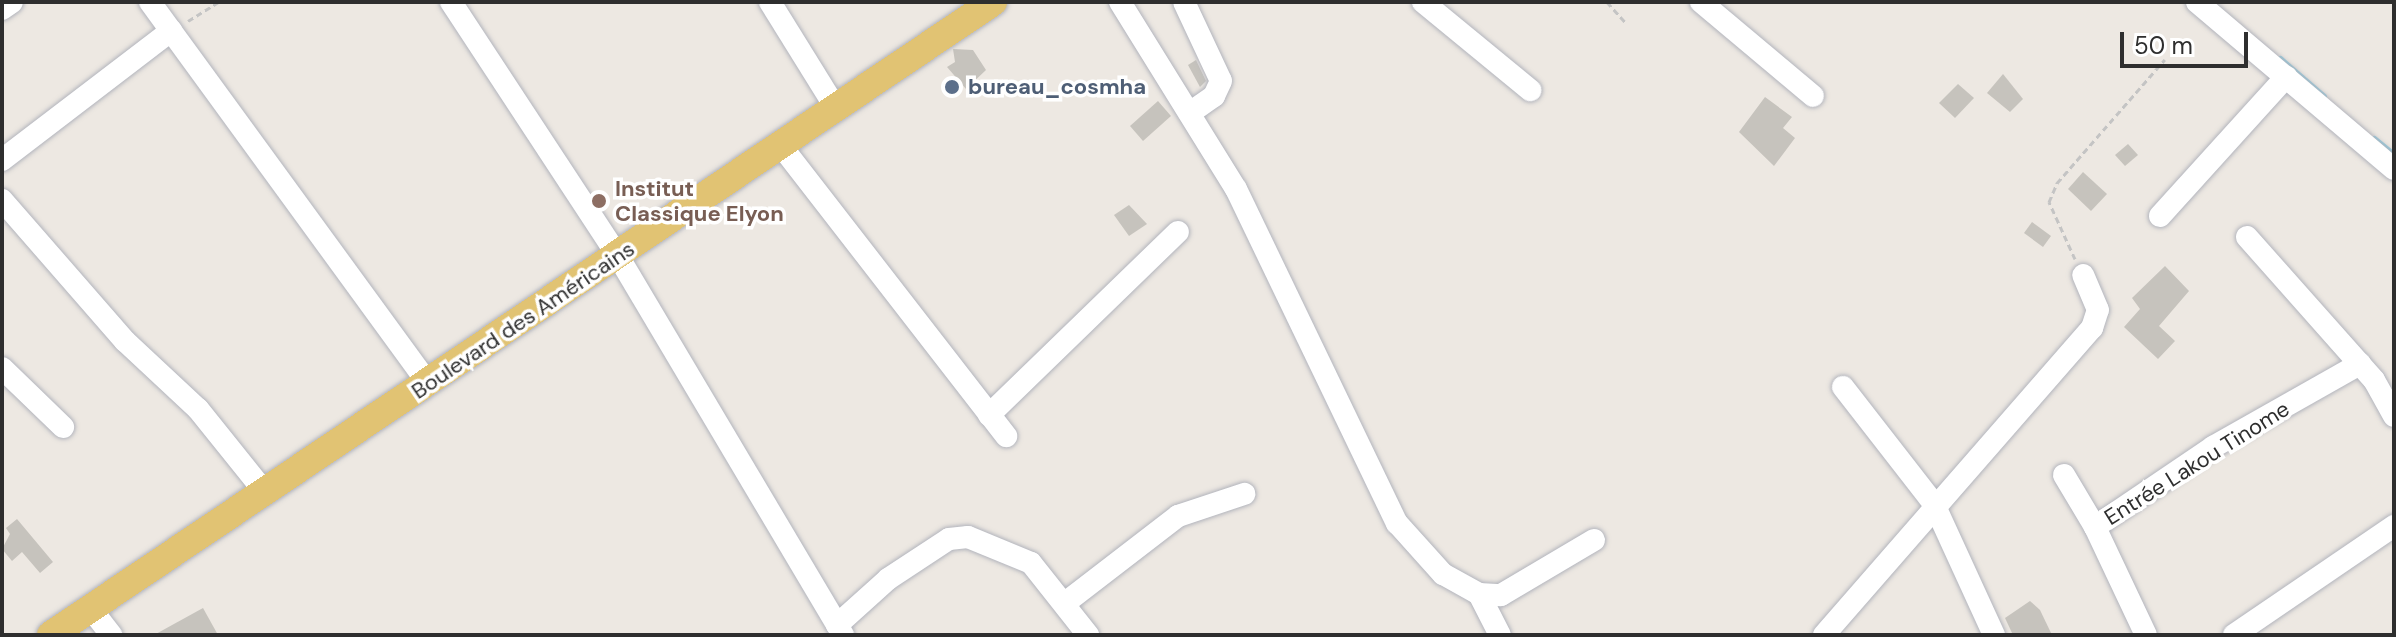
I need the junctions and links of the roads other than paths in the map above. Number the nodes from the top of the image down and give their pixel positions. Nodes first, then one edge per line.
1 (12, 2) edge
2 (150, 2) edge
3 (451, 2) edge
4 (770, 2) edge
5 (993, 2) edge
6 (1120, 2) edge
7 (1184, 2) edge
8 (1423, 2) edge
9 (1701, 2) edge
10 (2211, 6) edge
11 (2, 9) edge
12 (171, 31) junction
13 (2286, 77) junction
14 (1530, 90) dead end
15 (1813, 96) dead end
16 (837, 110) junction
17 (1190, 113) junction
18 (782, 147) junction
19 (2, 160) edge
20 (2394, 169) edge
21 (2, 200) edge
22 (2160, 216) dead end
23 (1178, 232) dead end
24 (2247, 237) dead end
25 (618, 256) junction
26 (2083, 275) road end
27 (2360, 364) junction
28 (2, 368) edge
29 (428, 383) junction
30 (1843, 387) dead end
31 (989, 415) junction
32 (2394, 416) edge
33 (63, 427) dead end
34 (1006, 436) dead end
35 (2064, 475) dead end
36 (264, 491) junction
37 (1244, 494) dead end
38 (1934, 504) junction
39 (2394, 526) edge
40 (2095, 527) junction
41 (1594, 540) dead end
42 (1479, 594) junction
43 (1065, 603) junction
44 (91, 609) junction
45 (840, 630) edge
46 (51, 635) edge
47 (111, 635) edge
48 (1088, 635) edge
49 (1500, 635) edge
50 (1824, 635) edge
51 (1994, 635) edge
52 (2146, 635) edge
53 (2234, 635) edge

1 - 11 street
2 - 12 street
3 - 25 street
4 - 16 street
5 - 16 main road, Boulevard des Américains
6 - 17 street
7 - 17 street
8 - 14 street
9 - 15 street
10 - 13 street
12 - 19 street
12 - 29 street
13 - 20 street
13 - 22 street
16 - 18 main road, Boulevard des Américains
17 - 42 street
18 - 25 main road, Boulevard des Américains
18 - 31 street
21 - 36 street
23 - 31 street
24 - 27 street
25 - 29 main road, Boulevard des Américains
25 - 45 street
26 - 38 street
27 - 32 street
27 - 40 street, Entrée Lakou Tinome
28 - 33 street
29 - 36 main road, Boulevard des Américains
30 - 38 street
31 - 34 street
35 - 40 street
36 - 44 main road, Boulevard des Américains
37 - 43 street
38 - 50 street
38 - 51 street
39 - 53 street
40 - 52 street, Entrée Lakou Tinome
41 - 42 street
42 - 49 street
43 - 45 street
43 - 48 street
44 - 46 main road, Boulevard des Américains
44 - 47 street

